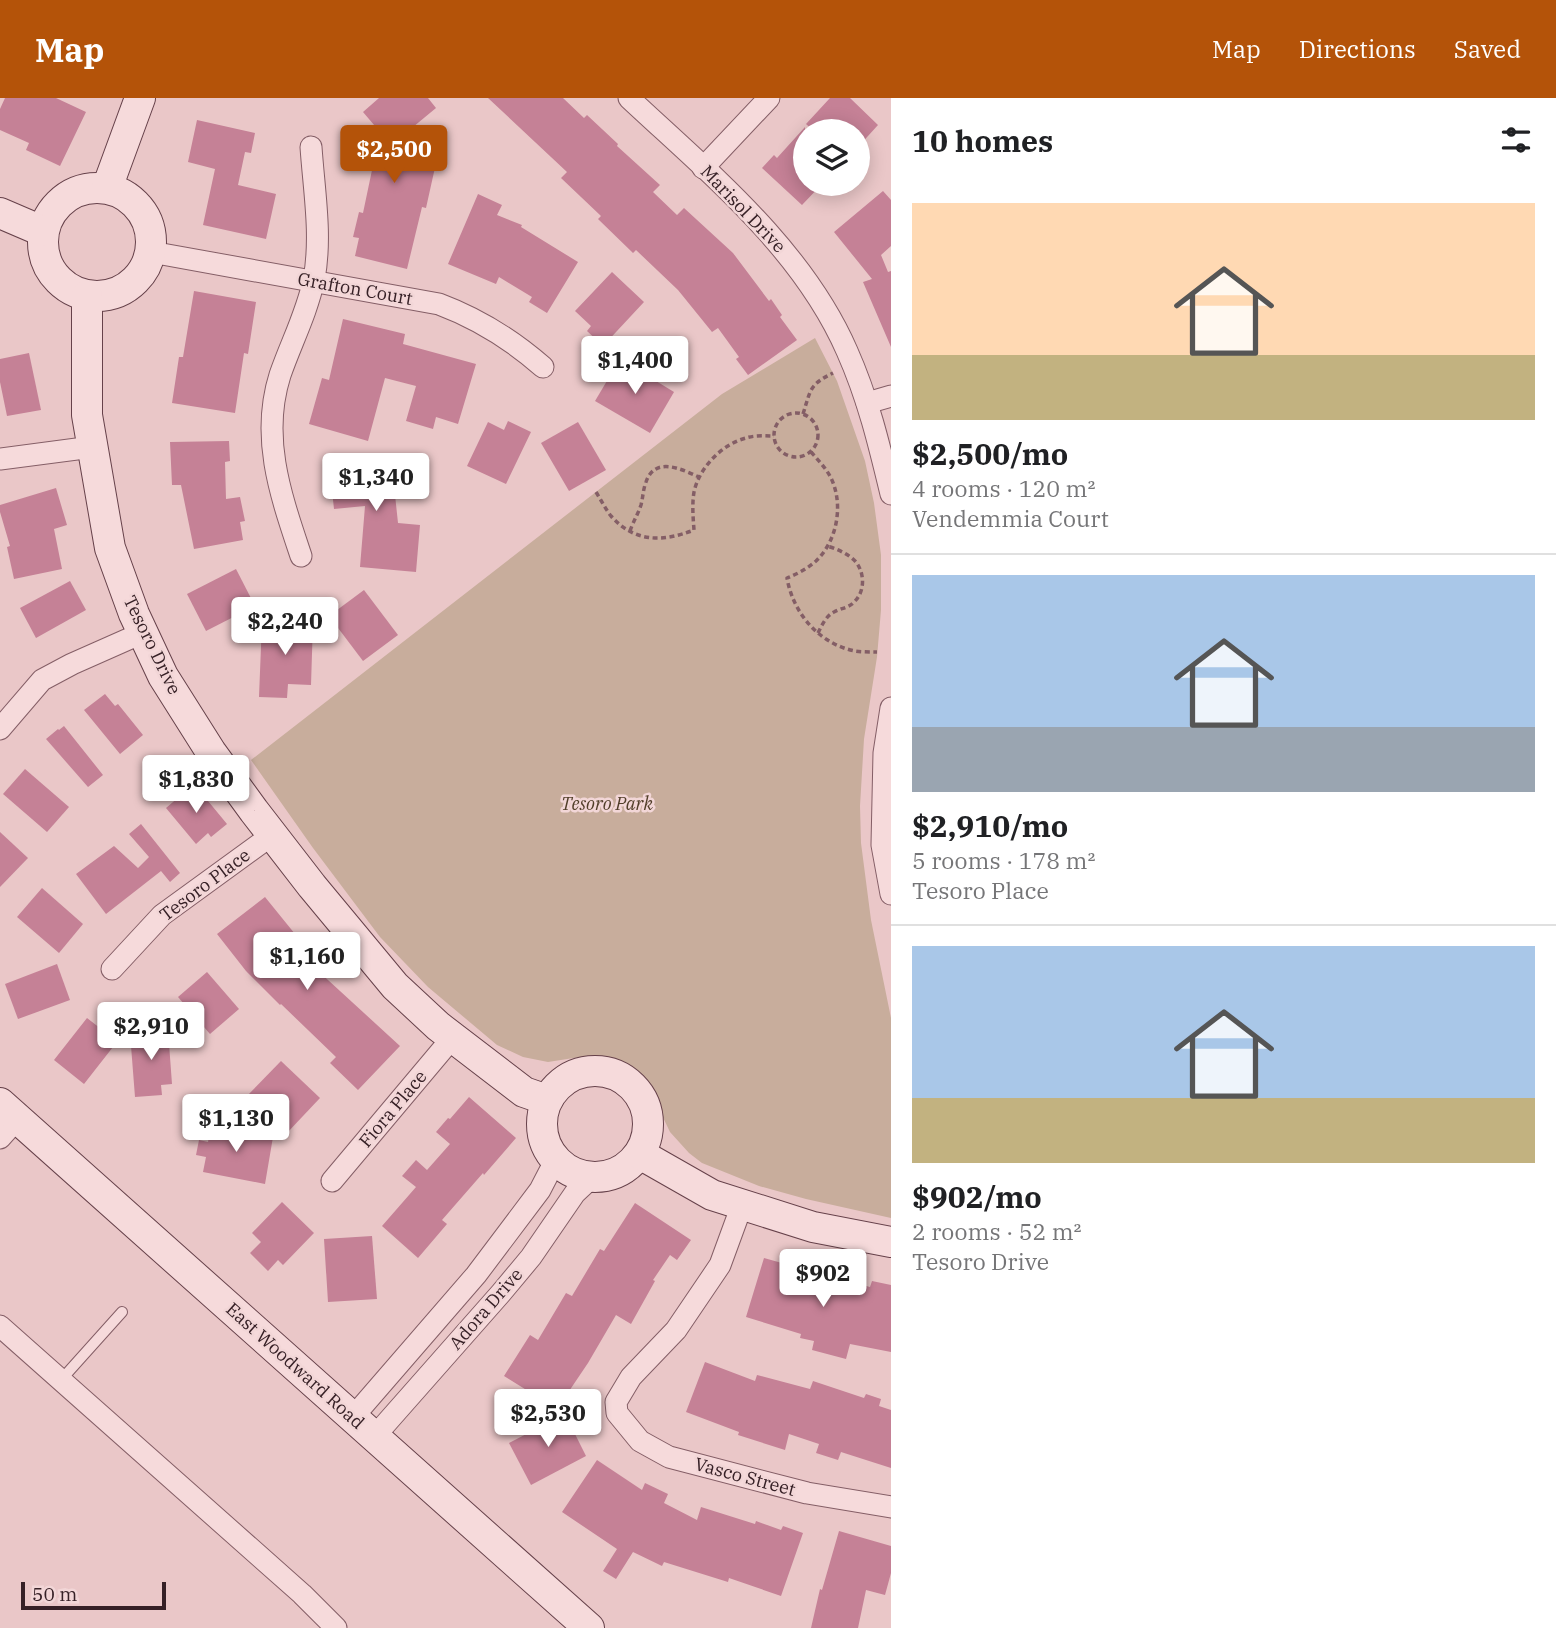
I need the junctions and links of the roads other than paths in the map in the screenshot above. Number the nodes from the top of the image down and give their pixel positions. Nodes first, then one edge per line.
1 (139, 98) edge
2 (629, 98) edge
3 (769, 98) edge
4 (311, 147) dead end
5 (704, 168) junction
6 (107, 188) junction
7 (0, 212) edge
8 (42, 231) junction
9 (151, 252) junction
10 (313, 281) junction
11 (87, 296) junction
12 (543, 367) dead end
13 (891, 396) edge
14 (867, 403) junction
15 (92, 447) junction
16 (0, 459) edge
17 (891, 494) edge
18 (301, 556) dead end
19 (142, 633) junction
20 (891, 708) edge
21 (0, 729) edge
22 (887, 831) edge
23 (272, 835) junction
24 (891, 894) edge
25 (112, 969) dead end
26 (453, 1037) junction
27 (547, 1100) junction
28 (6, 1120) edge
29 (640, 1154) junction
30 (555, 1161) junction
31 (591, 1178) junction
32 (332, 1181) dead end
33 (743, 1205) junction
34 (891, 1242) edge
35 (122, 1312) dead end
36 (0, 1326) edge
37 (61, 1380) junction
38 (364, 1427) junction
39 (891, 1507) edge
40 (335, 1628) edge
41 (589, 1628) edge

1 - 6 street
2 - 5 street, Marisol Drive
3 - 5 street
4 - 10 street
5 - 14 street, Marisol Drive
6 - 8 street
6 - 9 street
7 - 8 street
8 - 11 street
9 - 10 street, Grafton Court
9 - 11 street
10 - 12 street, Grafton Court
10 - 18 street
11 - 15 street, Tesoro Drive
13 - 14 street
14 - 17 street, Marisol Drive
15 - 16 street
15 - 19 street, Tesoro Drive
19 - 21 street
19 - 23 street, Tesoro Drive
20 - 22 street
22 - 24 street
23 - 25 street, Tesoro Place
23 - 26 street, Tesoro Drive
26 - 27 street, Tesoro Drive
26 - 32 street, Fiora Place
27 - 29 street
27 - 30 street
28 - 38 street, East Woodward Road
29 - 31 street
29 - 33 street
30 - 31 street
30 - 38 street, Adora Drive
31 - 38 street, Adora Drive
33 - 34 street
33 - 39 street, Vasco Street
35 - 37 lane
36 - 37 street
37 - 40 street
38 - 41 street, East Woodward Road

